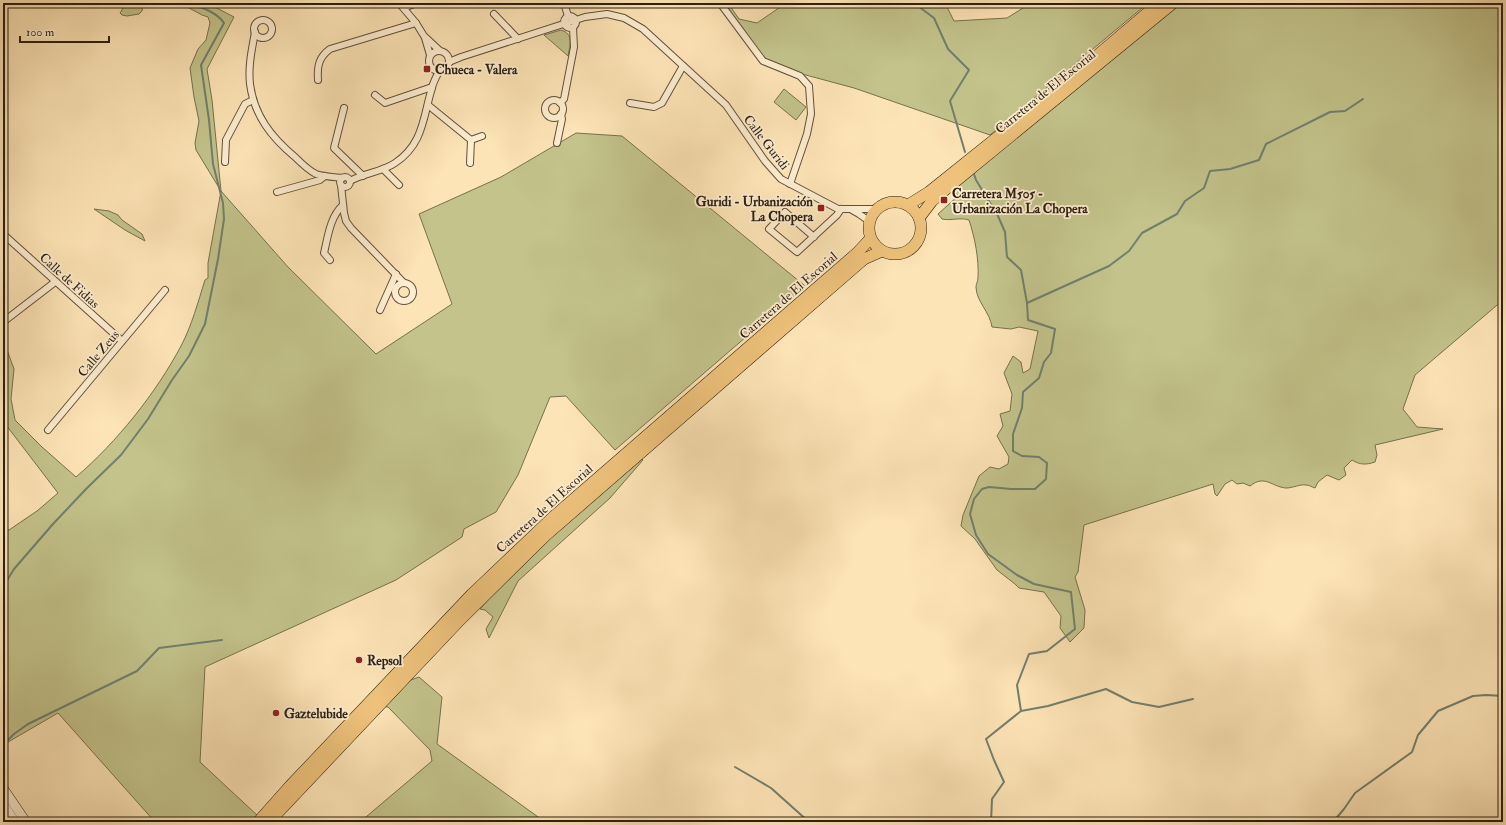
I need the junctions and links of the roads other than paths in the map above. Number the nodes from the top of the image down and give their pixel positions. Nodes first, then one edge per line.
1 (399, 3) edge
2 (416, 3) edge
3 (564, 3) edge
4 (720, 3) edge
5 (1159, 3) edge
6 (1173, 3) edge
7 (404, 8) junction
8 (494, 14) dead end
9 (568, 16) junction
10 (576, 20) junction
11 (416, 23) junction
12 (565, 24) junction
13 (573, 28) junction
14 (255, 32) dead end
15 (424, 36) junction
16 (518, 39) junction
17 (438, 50) junction
18 (446, 54) junction
19 (430, 56) junction
20 (461, 57) junction
21 (449, 62) junction
22 (683, 66) junction
23 (431, 68) junction
24 (439, 71) junction
25 (318, 80) dead end
26 (432, 87) junction
27 (375, 95) dead end
28 (253, 100) junction
29 (560, 103) junction
30 (630, 104) dead end
31 (428, 105) junction
32 (344, 108) dead end
33 (561, 114) junction
34 (482, 136) dead end
35 (471, 140) junction
36 (557, 142) dead end
37 (225, 162) dead end
38 (470, 163) dead end
39 (383, 168) junction
40 (328, 176) junction
41 (359, 177) junction
42 (345, 182) junction
43 (790, 184) junction
44 (399, 185) dead end
45 (277, 192) dead end
46 (343, 203) junction
47 (908, 205) junction
48 (841, 209) junction
49 (848, 209) junction
50 (876, 209) junction
51 (919, 218) junction
52 (869, 222) junction
53 (3, 234) edge
54 (814, 236) junction
55 (870, 238) junction
56 (882, 252) junction
57 (330, 260) dead end
58 (396, 274) junction
59 (55, 282) junction
60 (404, 283) dead end
61 (164, 290) dead end
62 (380, 310) dead end
63 (3, 321) edge
64 (122, 341) junction
65 (48, 430) dead end
66 (3, 788) edge
67 (3, 804) edge
68 (15, 822) edge
69 (26, 822) edge
70 (258, 822) edge
71 (269, 822) edge

1 - 7 street
2 - 7 street
3 - 9 street
4 - 43 street
5 - 47 highway, Carretera de El Escorial
6 - 51 highway, Carretera de El Escorial
7 - 11 street
8 - 16 street
9 - 10 street
9 - 12 street
10 - 12 street, Calle Guridi
10 - 13 street
10 - 22 street, Calle Guridi
11 - 15 street
11 - 25 street
12 - 13 street
12 - 16 street, Calle Guridi
13 - 29 street
14 - 28 street
15 - 17 street
15 - 19 street
16 - 20 street, Calle Guridi
17 - 18 street
17 - 19 street
18 - 20 street, Calle Guridi
18 - 21 street
19 - 23 street
20 - 21 street, Calle Guridi
21 - 24 street
22 - 30 street
22 - 43 street, Calle Guridi
23 - 24 street
23 - 26 street
24 - 26 street
26 - 27 street
26 - 31 street
28 - 37 street
28 - 40 street
29 - 33 street
29 - 33 street
31 - 35 street
31 - 39 street
32 - 41 street
33 - 36 street
34 - 35 street
35 - 38 street
39 - 41 street
39 - 44 street
40 - 42 street
40 - 45 street
41 - 42 street
42 - 46 street
43 - 48 street, Calle Guridi
46 - 57 street
46 - 58 street
47 - 50 highway
47 - 51 highway
48 - 49 street, Calle Guridi
48 - 54 street
49 - 50 street, Calle Guridi
49 - 52 street
50 - 52 highway
51 - 56 highway
52 - 55 highway
53 - 59 street, Calle de Fidias
54 - 54 street
55 - 56 highway
55 - 70 highway, Carretera de El Escorial
56 - 71 highway, Carretera de El Escorial
58 - 60 street
58 - 62 street
59 - 63 street
59 - 64 street, Calle de Fidias
61 - 64 street, Calle Zeus
64 - 65 street, Calle Zeus
66 - 69 main road
67 - 68 main road

